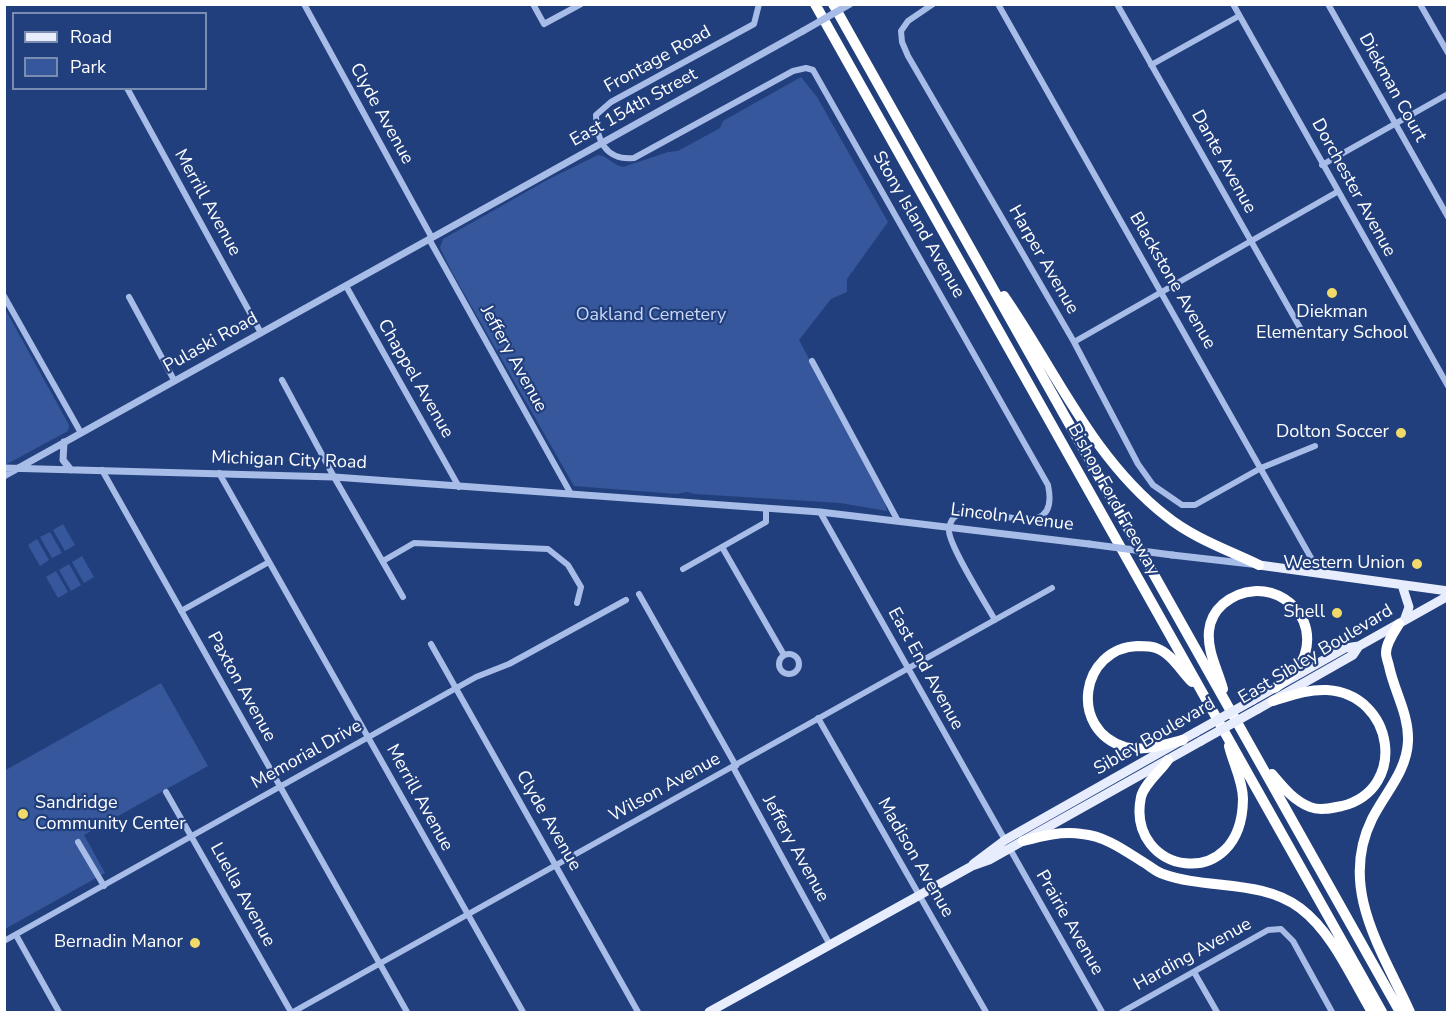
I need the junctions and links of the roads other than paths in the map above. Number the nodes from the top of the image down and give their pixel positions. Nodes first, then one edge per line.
1 (304, 4) edge
2 (533, 4) edge
3 (581, 4) edge
4 (759, 4) edge
5 (815, 4) edge
6 (833, 4) edge
7 (850, 4) edge
8 (933, 4) edge
9 (998, 4) edge
10 (1117, 4) edge
11 (1233, 4) edge
12 (1328, 4) edge
13 (1420, 4) edge
14 (1239, 16) junction
15 (1448, 53) edge
16 (1151, 65) junction
17 (128, 90) edge
18 (1448, 94) edge
19 (1395, 124) junction
20 (602, 142) junction
21 (1322, 165) junction
22 (1337, 192) junction
23 (1448, 217) edge
24 (431, 238) junction
25 (1251, 242) junction
26 (967, 243) junction
27 (346, 286) junction
28 (1162, 293) junction
29 (4, 296) edge
30 (129, 297) dead end
31 (261, 333) junction
32 (1303, 333) dead end
33 (1074, 342) junction
34 (812, 361) dead end
35 (1448, 368) edge
36 (1440, 372) junction
37 (174, 380) junction
38 (282, 380) dead end
39 (1448, 386) edge
40 (81, 433) junction
41 (64, 442) junction
42 (1314, 446) dead end
43 (4, 468) edge
44 (18, 468) junction
45 (1261, 468) junction
46 (71, 470) junction
47 (102, 470) junction
48 (219, 473) junction
49 (4, 476) edge
50 (334, 477) junction
51 (459, 487) junction
52 (571, 494) junction
53 (766, 509) junction
54 (820, 512) junction
55 (898, 521) junction
56 (949, 528) junction
57 (722, 547) junction
58 (383, 561) junction
59 (269, 562) junction
60 (1259, 565) junction
61 (684, 569) dead end
62 (1319, 572) junction
63 (1402, 585) junction
64 (1052, 588) dead end
65 (1448, 591) edge
66 (639, 594) dead end
67 (1448, 596) edge
68 (403, 597) dead end
69 (626, 600) dead end
70 (577, 603) dead end
71 (181, 611) junction
72 (996, 620) junction
73 (1401, 622) junction
74 (431, 645) dead end
75 (1359, 646) junction
76 (784, 655) dead end
77 (908, 669) junction
78 (1275, 688) junction
79 (456, 689) junction
80 (1200, 689) junction
81 (1273, 701) junction
82 (1227, 704) junction
83 (1256, 705) junction
84 (818, 718) junction
85 (1226, 734) junction
86 (1199, 737) junction
87 (368, 738) junction
88 (1183, 740) junction
89 (1256, 758) junction
90 (1168, 760) junction
91 (734, 766) junction
92 (280, 787) junction
93 (166, 792) dead end
94 (192, 837) junction
95 (1023, 841) junction
96 (78, 842) dead end
97 (1007, 844) junction
98 (556, 866) junction
99 (104, 886) junction
100 (919, 895) junction
101 (468, 915) junction
102 (16, 935) junction
103 (4, 941) edge
104 (830, 945) junction
105 (380, 964) junction
106 (1194, 972) junction
107 (59, 1012) edge
108 (292, 1012) edge
109 (407, 1012) edge
110 (523, 1012) edge
111 (638, 1012) edge
112 (709, 1012) edge
113 (986, 1012) edge
114 (1102, 1012) edge
115 (1122, 1012) edge
116 (1217, 1012) edge
117 (1332, 1012) edge
118 (1372, 1012) edge
119 (1382, 1012) edge
120 (1400, 1012) edge
121 (1410, 1012) edge

1 - 24 street, Clyde Avenue
2 - 3 street
4 - 20 street, Frontage Road
5 - 80 highway, Bishop Ford Freeway
6 - 26 highway, Bishop Ford Freeway
7 - 20 street, East 154th Street, bridge
8 - 33 street, Harper Avenue
9 - 28 street, Blackstone Avenue
10 - 16 street, Dante Avenue
11 - 14 street, Dorchester Avenue
12 - 19 street, Diekman Court
13 - 15 street
14 - 16 street
14 - 21 street, Dorchester Avenue
16 - 25 street, Dante Avenue
17 - 31 street, Merrill Avenue
18 - 19 street
19 - 21 street
19 - 23 street, Diekman Court
20 - 24 street, East 154th Street
20 - 56 street, Stony Island Avenue
21 - 22 street, Dorchester Avenue
22 - 25 street
22 - 36 street, Dorchester Avenue
24 - 27 street, Pulaski Road
24 - 52 street, Jeffery Avenue
25 - 28 street
25 - 32 street, Dante Avenue
26 - 60 highway
26 - 82 highway, Bishop Ford Freeway
27 - 31 street, Pulaski Road
27 - 51 street, Chappel Avenue
28 - 33 street
28 - 45 street, Blackstone Avenue
29 - 40 street
30 - 37 street
31 - 37 street, Pulaski Road
33 - 45 street, Harper Avenue
34 - 55 street
35 - 36 street
36 - 39 street, Dorchester Avenue
37 - 40 street, Pulaski Road
38 - 50 street
40 - 41 street, Pulaski Road
41 - 44 street, Pulaski Road
41 - 46 street
42 - 45 street
43 - 44 street, Michigan City Road
44 - 46 street, Michigan City Road
44 - 49 street, Pulaski Road
45 - 62 street, Blackstone Avenue
46 - 47 street, Michigan City Road
47 - 48 street, Michigan City Road
47 - 71 street, Paxton Avenue
48 - 50 street, Michigan City Road
48 - 59 street, Merrill Avenue
50 - 51 street, Michigan City Road
50 - 58 street
51 - 52 street, Michigan City Road
52 - 53 street, Lincoln Avenue
53 - 54 street, Lincoln Avenue
53 - 57 street
54 - 55 street, Lincoln Avenue
54 - 77 street, East End Avenue
55 - 56 street, Lincoln Avenue
56 - 60 street, Lincoln Avenue, bridge
56 - 72 street
57 - 61 street
57 - 76 street
58 - 68 street
58 - 70 street
59 - 71 street
59 - 87 street, Merrill Avenue
60 - 62 main road, Lincoln Avenue
62 - 63 main road, Lincoln Avenue
63 - 65 main road, Lincoln Avenue
63 - 73 main road
64 - 72 street, Wilson Avenue
66 - 91 street, Jeffery Avenue
67 - 73 main road, East Sibley Boulevard
69 - 79 street, Memorial Drive
71 - 92 street, Paxton Avenue
72 - 77 street, Wilson Avenue
73 - 75 main road, East Sibley Boulevard
73 - 121 highway
74 - 79 street, Clyde Avenue
75 - 78 main road
75 - 81 main road, East Sibley Boulevard
77 - 84 street, Wilson Avenue
77 - 97 street, East End Avenue
78 - 82 highway
78 - 83 main road
79 - 87 street, Memorial Drive
79 - 98 street, Clyde Avenue
80 - 85 highway, Bishop Ford Freeway
80 - 88 highway
81 - 83 main road, East Sibley Boulevard
81 - 89 highway
82 - 89 highway, Bishop Ford Freeway
83 - 86 main road, East Sibley Boulevard, bridge
84 - 91 street, Wilson Avenue
84 - 100 street, Madison Avenue
85 - 90 highway
85 - 119 highway, Bishop Ford Freeway
86 - 88 main road, Sibley Boulevard
86 - 90 main road, Sibley Boulevard
87 - 92 street, Memorial Drive
87 - 101 street, Merrill Avenue
88 - 97 main road, Sibley Boulevard
89 - 120 highway, Bishop Ford Freeway
90 - 95 main road, Sibley Boulevard
91 - 98 street, Wilson Avenue
91 - 104 street, Jeffery Avenue
92 - 94 street, Memorial Drive
92 - 105 street, Paxton Avenue
93 - 94 street, Luella Avenue
94 - 99 street, Memorial Drive
94 - 108 street, Luella Avenue
95 - 97 main road, Sibley Boulevard
95 - 118 highway
96 - 99 street
97 - 100 main road, Sibley Boulevard
97 - 114 street, Prairie Avenue
98 - 101 street, Wilson Avenue
98 - 111 street, Clyde Avenue
99 - 102 street, Memorial Drive
100 - 104 main road, Sibley Boulevard
100 - 113 street, Madison Avenue
101 - 105 street, Wilson Avenue
101 - 110 street, Merrill Avenue
102 - 103 street, Memorial Drive
102 - 107 street
104 - 112 main road, Sibley Boulevard
105 - 108 street, Wilson Avenue
105 - 109 street, Paxton Avenue
106 - 115 street, Harding Avenue
106 - 116 street
106 - 117 street, Harding Avenue

